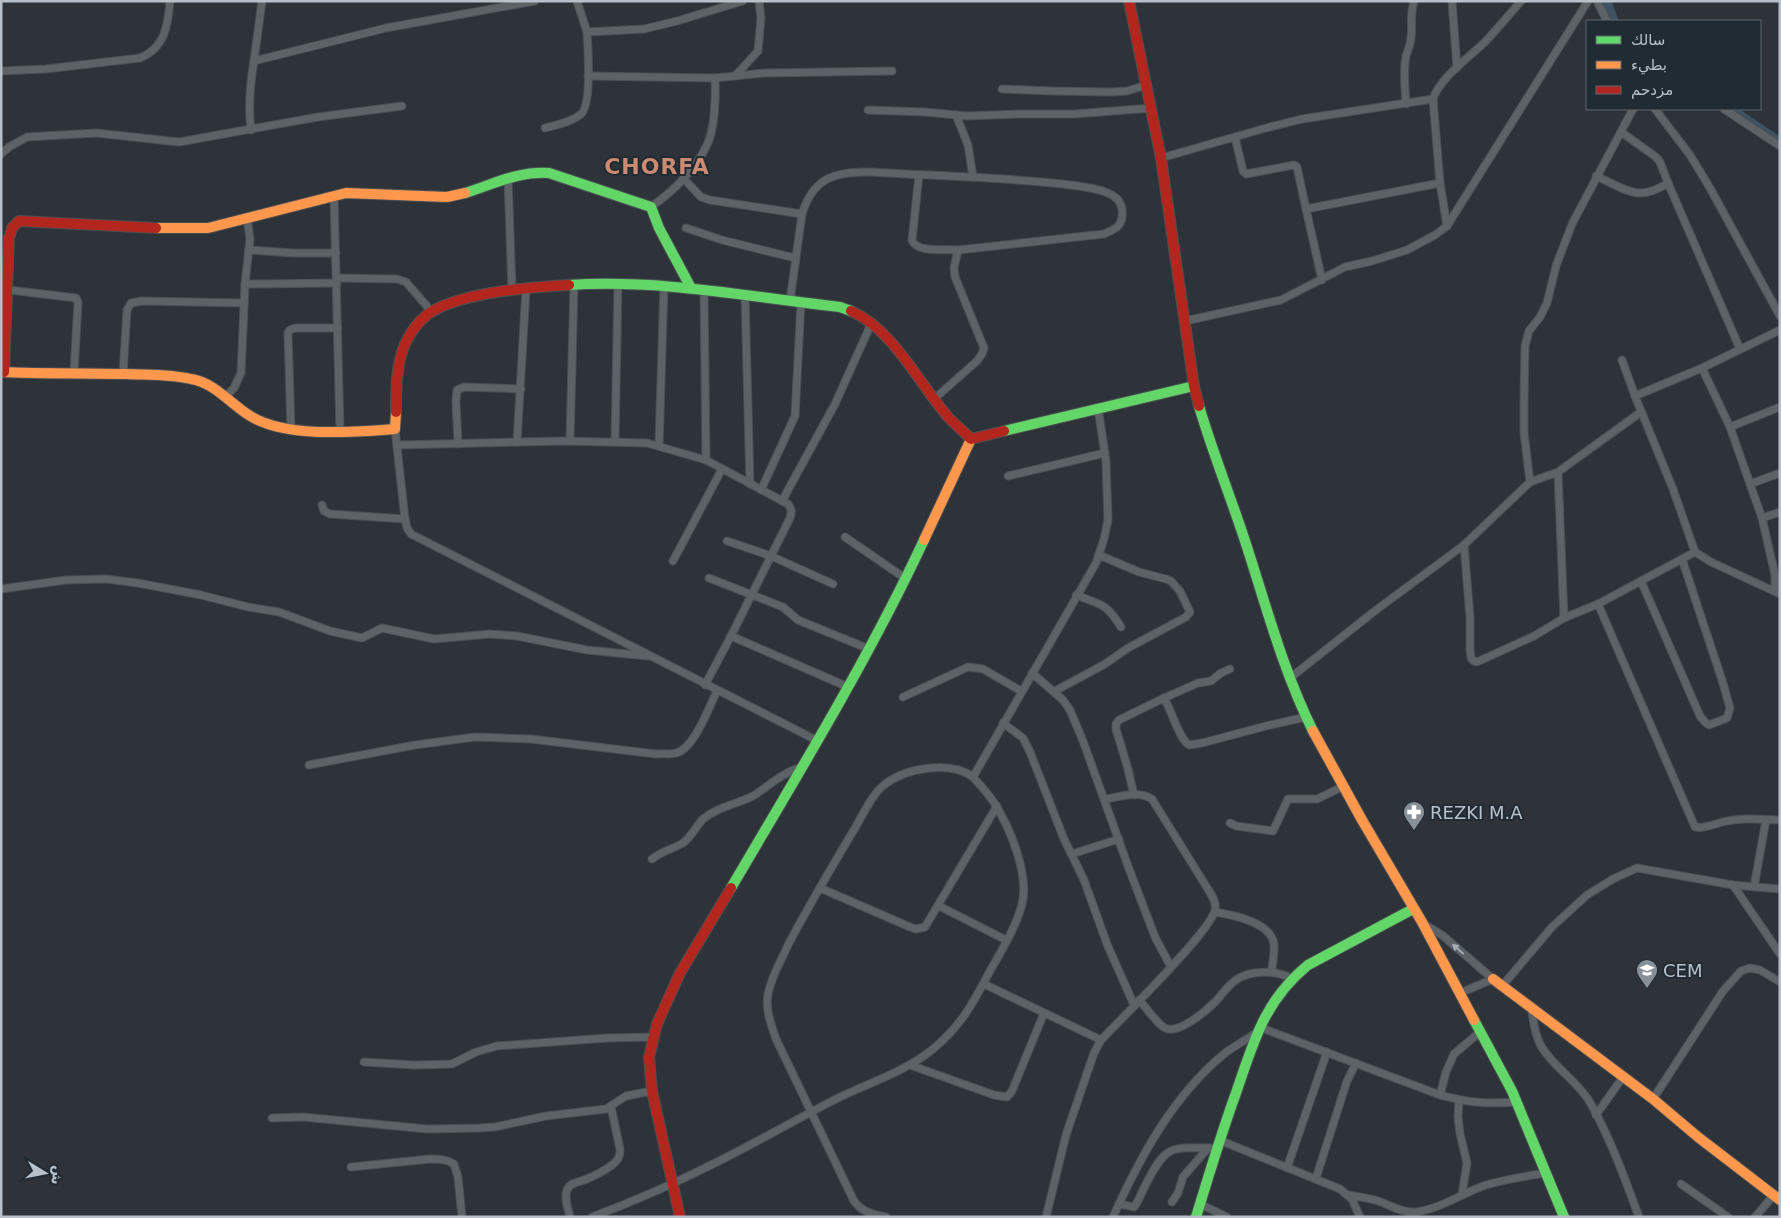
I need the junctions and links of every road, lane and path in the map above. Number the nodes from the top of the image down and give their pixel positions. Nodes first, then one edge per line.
1 (170, 1) edge
2 (262, 1) edge
3 (535, 1) edge
4 (577, 1) edge
5 (743, 1) edge
6 (759, 1) edge
7 (1414, 1) edge
8 (1452, 1) edge
9 (1521, 1) edge
10 (1588, 1) edge
11 (1597, 1) edge
12 (1130, 2) edge
13 (730, 3) edge
14 (1606, 20) edge
15 (587, 32) junction
16 (254, 61) junction
17 (1457, 68) junction
18 (1, 71) edge
19 (892, 71) dead end
20 (736, 75) junction
21 (588, 76) junction
22 (715, 78) junction
23 (1147, 85) junction
24 (1002, 88) dead end
25 (1433, 99) junction
26 (1406, 104) junction
27 (402, 106) dead end
28 (1152, 108) junction
29 (868, 110) dead end
30 (1632, 110) edge
31 (1656, 110) edge
32 (1726, 110) edge
33 (956, 115) junction
34 (544, 128) dead end
35 (251, 130) junction
36 (1621, 132) junction
37 (1234, 137) junction
38 (1780, 146) edge
39 (1, 154) edge
40 (1161, 158) junction
41 (919, 175) junction
42 (1596, 176) junction
43 (973, 177) junction
44 (508, 178) junction
45 (683, 178) junction
46 (1668, 183) junction
47 (1440, 184) junction
48 (334, 196) junction
49 (651, 207) junction
50 (1306, 209) junction
51 (802, 214) junction
52 (247, 217) junction
53 (1447, 226) junction
54 (686, 228) dead end
55 (250, 250) junction
56 (958, 250) junction
57 (336, 253) junction
58 (796, 258) junction
59 (1322, 280) junction
60 (337, 281) junction
61 (244, 284) junction
62 (618, 284) junction
63 (574, 285) junction
64 (664, 285) junction
65 (691, 288) junction
66 (4, 289) edge
67 (526, 289) junction
68 (512, 290) junction
69 (704, 290) junction
70 (746, 295) junction
71 (790, 302) junction
72 (801, 302) junction
73 (244, 303) junction
74 (431, 311) junction
75 (1780, 316) edge
76 (1185, 321) junction
77 (872, 322) junction
78 (338, 328) junction
79 (1780, 330) edge
80 (1740, 349) junction
81 (1622, 360) dead end
82 (1702, 368) junction
83 (2, 372) edge
84 (74, 373) junction
85 (123, 374) junction
86 (1194, 386) junction
87 (520, 390) junction
88 (1634, 396) junction
89 (225, 398) junction
90 (934, 399) junction
91 (1780, 407) edge
92 (1098, 408) junction
93 (1641, 412) junction
94 (1730, 427) junction
95 (395, 429) junction
96 (291, 430) junction
97 (340, 431) junction
98 (971, 439) junction
99 (570, 441) junction
100 (518, 442) junction
101 (616, 442) junction
102 (458, 444) junction
103 (397, 445) junction
104 (659, 445) junction
105 (1105, 453) junction
106 (706, 460) junction
107 (722, 469) junction
108 (1558, 472) junction
109 (1780, 473) edge
110 (1008, 476) dead end
111 (1530, 482) junction
112 (750, 484) junction
113 (1750, 484) junction
114 (761, 490) junction
115 (782, 501) junction
116 (322, 505) dead end
117 (1780, 512) edge
118 (1762, 518) junction
119 (405, 519) junction
120 (845, 537) dead end
121 (727, 541) dead end
122 (1464, 546) junction
123 (1695, 552) junction
124 (1099, 555) junction
125 (771, 556) junction
126 (1682, 560) junction
127 (673, 561) dead end
128 (1777, 575) edge
129 (709, 578) dead end
130 (906, 579) junction
131 (1641, 581) junction
132 (834, 584) dead end
133 (1, 588) edge
134 (1777, 592) edge
135 (752, 595) junction
136 (1076, 595) junction
137 (1598, 604) junction
138 (1564, 618) junction
139 (1121, 627) dead end
140 (731, 636) junction
141 (868, 648) junction
142 (648, 656) junction
143 (1230, 669) dead end
144 (1032, 673) junction
145 (1290, 678) junction
146 (705, 685) junction
147 (848, 687) junction
148 (717, 691) junction
149 (1055, 691) junction
150 (1021, 692) junction
151 (903, 697) dead end
152 (1164, 698) junction
153 (1306, 717) junction
154 (1004, 723) junction
155 (818, 741) junction
156 (309, 765) dead end
157 (803, 767) junction
158 (973, 777) junction
159 (1344, 786) junction
160 (1134, 794) junction
161 (1105, 799) junction
162 (997, 806) junction
163 (1766, 820) junction
164 (1780, 820) edge
165 (1230, 823) dead end
166 (1119, 839) junction
167 (1072, 854) junction
168 (652, 859) dead end
169 (1733, 885) junction
170 (1754, 887) junction
171 (820, 888) junction
172 (1780, 889) edge
173 (938, 906) junction
174 (1414, 909) junction
175 (1215, 912) junction
176 (1422, 922) junction
177 (1006, 940) junction
178 (1780, 954) edge
179 (1171, 967) junction
180 (1272, 972) junction
181 (1291, 978) junction
182 (1493, 979) junction
183 (1780, 982) edge
184 (984, 984) junction
185 (1502, 986) junction
186 (1460, 993) junction
187 (1137, 1003) junction
188 (1532, 1009) junction
189 (1044, 1013) junction
190 (1258, 1030) junction
191 (1480, 1032) junction
192 (653, 1038) junction
193 (1101, 1040) junction
194 (1327, 1052) junction
195 (364, 1062) dead end
196 (1356, 1063) junction
197 (910, 1065) junction
198 (1623, 1077) junction
199 (652, 1090) junction
200 (1440, 1095) junction
201 (1459, 1100) junction
202 (1653, 1100) junction
203 (1517, 1102) junction
204 (610, 1107) junction
205 (810, 1113) junction
206 (1596, 1115) junction
207 (272, 1118) dead end
208 (1215, 1145) junction
209 (351, 1167) dead end
210 (1287, 1168) junction
211 (1546, 1173) junction
212 (1316, 1178) junction
213 (672, 1184) junction
214 (1681, 1184) dead end
215 (1348, 1195) junction
216 (1462, 1195) junction
217 (1777, 1197) edge
218 (1172, 1202) dead end
219 (1119, 1204) junction
220 (1200, 1204) junction
221 (870, 1215) edge
222 (462, 1217) edge
223 (570, 1217) edge
224 (592, 1217) edge
225 (680, 1217) edge
226 (886, 1217) edge
227 (1046, 1217) edge
228 (1113, 1217) edge
229 (1196, 1217) edge
230 (1227, 1217) edge
231 (1360, 1217) edge
232 (1564, 1217) edge
233 (1640, 1217) edge
234 (1728, 1217) edge
235 (1755, 1217) edge

1 - 18 street
2 - 16 street
3 - 16 street
4 - 15 street
5 - 13 street
6 - 20 street
7 - 26 street
8 - 17 street
9 - 17 street
10 - 53 street
11 - 14 street
12 - 23 main road
13 - 15 street
15 - 21 street
16 - 35 street
17 - 25 street
19 - 20 street
20 - 22 street
21 - 22 street
21 - 34 street
22 - 45 street
23 - 24 street
23 - 28 main road
25 - 26 street
25 - 47 street
26 - 37 street
27 - 35 street
28 - 33 street
28 - 40 main road
29 - 33 street
30 - 36 street
31 - 75 street
32 - 38 street
33 - 43 street
35 - 39 street
36 - 42 street
36 - 46 street
37 - 40 street
37 - 50 street
40 - 76 main road
41 - 43 street
41 - 51 street
41 - 56 street
42 - 46 street
42 - 111 street
43 - 56 street
44 - 48 main road
44 - 49 main road
44 - 68 street
45 - 49 street
45 - 51 street
46 - 80 street
47 - 50 street
47 - 53 street
48 - 52 main road
48 - 57 street
49 - 65 main road
50 - 59 street
51 - 58 street
52 - 55 street
52 - 66 main road
53 - 59 street
54 - 58 street
55 - 57 street
55 - 61 street
56 - 90 street
57 - 60 street
58 - 71 street
59 - 76 street
60 - 61 street
60 - 74 street
60 - 78 street
61 - 73 street
62 - 63 main road
62 - 64 main road
62 - 101 street
63 - 67 main road
63 - 99 street
64 - 65 main road
64 - 104 street
65 - 69 main road
66 - 83 main road
66 - 84 street
67 - 68 main road
67 - 87 street
68 - 74 main road
69 - 70 main road
69 - 106 street
70 - 71 main road
70 - 112 street
71 - 72 main road
72 - 77 main road
72 - 114 street
73 - 85 street
73 - 89 street
74 - 95 main road
76 - 86 main road
77 - 90 main road
77 - 115 street
78 - 96 street
78 - 97 street
79 - 80 street
80 - 82 street
81 - 88 street
82 - 88 street
82 - 94 street
83 - 84 main road
84 - 85 main road
85 - 89 main road
86 - 92 main road
86 - 145 main road
87 - 100 street
87 - 102 street
88 - 93 street
89 - 96 main road
90 - 98 main road
91 - 94 street
92 - 98 main road
92 - 105 street
93 - 108 street
93 - 123 street
94 - 113 street
95 - 97 main road
95 - 103 street
96 - 97 main road
98 - 130 main road
99 - 100 street
99 - 101 street
100 - 102 street
101 - 104 street
102 - 103 street
103 - 119 street
104 - 106 street
105 - 110 street
105 - 124 street
106 - 107 street
107 - 112 street
107 - 127 street
108 - 111 street
108 - 138 street
109 - 113 street
111 - 122 street
112 - 114 street
113 - 118 street
114 - 115 street
115 - 125 street
116 - 119 street
117 - 118 street
118 - 128 street
119 - 142 street
120 - 130 street
121 - 125 street
122 - 138 street
122 - 145 street
123 - 126 street
123 - 134 street
124 - 136 street
124 - 149 street
125 - 132 street
125 - 135 street
126 - 131 street
126 - 131 street
128 - 134 street
129 - 135 street
130 - 141 main road
131 - 137 street
133 - 142 street
135 - 140 street
135 - 141 street
136 - 139 street
136 - 144 street
137 - 138 street
137 - 163 street
140 - 146 street
140 - 147 street
141 - 147 main road
142 - 146 street
143 - 152 street
144 - 149 street
144 - 150 street
145 - 153 main road
146 - 148 street
147 - 155 main road
148 - 155 street
148 - 156 street
149 - 161 street
150 - 151 street
150 - 154 street
152 - 153 street
152 - 160 street
153 - 159 main road
154 - 158 street
154 - 167 street
155 - 157 main road
157 - 168 street
157 - 192 main road
158 - 162 street
158 - 171 street
159 - 165 street
159 - 174 main road
160 - 161 street
160 - 175 street
161 - 166 street
162 - 173 street
162 - 177 street
163 - 164 street
163 - 170 street
166 - 167 street
166 - 179 street
167 - 187 street
169 - 170 street
169 - 178 street
169 - 185 street
170 - 172 street
171 - 173 street
171 - 205 street
173 - 177 street
174 - 176 main road
174 - 181 main road
175 - 179 street
175 - 180 street
182 -> 176 street
176 - 186 main road
177 - 184 street
179 - 187 street
180 - 181 street
180 - 187 street
181 - 190 main road
182 - 185 main road
182 - 186 street
183 - 202 street
184 - 189 street
184 - 197 street
185 - 188 main road
186 - 191 main road
187 - 193 street
188 - 198 main road
188 - 206 street
189 - 193 street
189 - 197 street
190 - 194 street
190 - 208 main road
190 - 219 street
191 - 200 street
191 - 203 main road
192 - 195 street
192 - 199 main road
193 - 227 street
194 - 196 street
194 - 210 street
196 - 200 street
196 - 212 street
197 - 205 street
198 - 202 main road
198 - 206 street
199 - 204 street
199 - 213 main road
200 - 201 street
201 - 203 street
201 - 216 street
202 - 217 main road
203 - 211 main road
204 - 207 street
204 - 223 street
205 - 213 street
205 - 221 street
206 - 233 street
208 - 210 street
208 - 218 street
208 - 219 street
208 - 220 main road
209 - 222 street
210 - 212 street
211 - 216 street
211 - 232 main road
212 - 215 street
213 - 224 street
213 - 225 main road
214 - 234 street
215 - 216 street
215 - 231 street
217 - 235 street
219 - 228 street
220 - 229 main road
220 - 230 street
221 - 226 street

